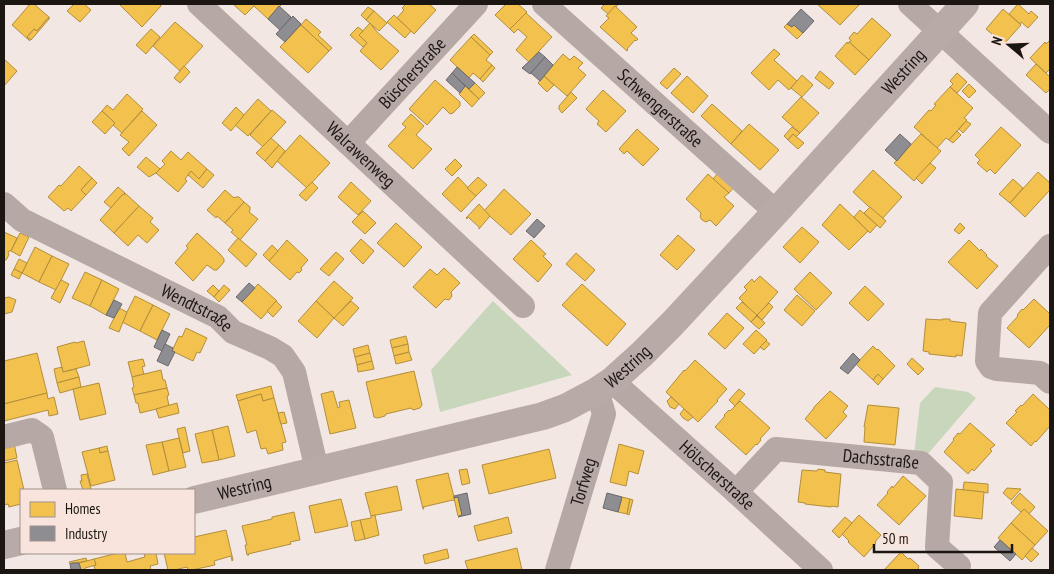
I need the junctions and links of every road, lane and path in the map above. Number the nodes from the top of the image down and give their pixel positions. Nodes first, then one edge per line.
1 (199, 4) edge
2 (476, 4) edge
3 (544, 4) edge
4 (910, 4) edge
5 (965, 4) edge
6 (940, 31) junction
7 (1050, 132) edge
8 (348, 143) junction
9 (4, 204) edge
10 (776, 212) junction
11 (1050, 246) edge
12 (523, 306) dead end
13 (1050, 382) edge
14 (604, 386) junction
15 (4, 437) edge
16 (317, 470) junction
17 (55, 489) edge
18 (736, 492) junction
19 (195, 500) edge
20 (20, 541) edge
21 (4, 545) edge
22 (959, 566) dead end
23 (557, 570) edge
24 (821, 570) edge

1 - 8 street, Walrawenweg
2 - 8 street, Büscherstraße
3 - 10 street, Schwengerstraße
4 - 6 street
5 - 6 main road, Westring
6 - 7 street
6 - 10 main road, Westring
8 - 12 street, Walrawenweg
9 - 16 street, Wendtstraße
10 - 14 main road, Westring
11 - 13 street
14 - 16 main road, Westring
14 - 18 street, Hölscherstraße
14 - 23 street, Torfweg
15 - 17 street
16 - 19 main road, Westring
18 - 22 street, Dachsstraße
18 - 24 street, Hölscherstraße
20 - 21 main road

